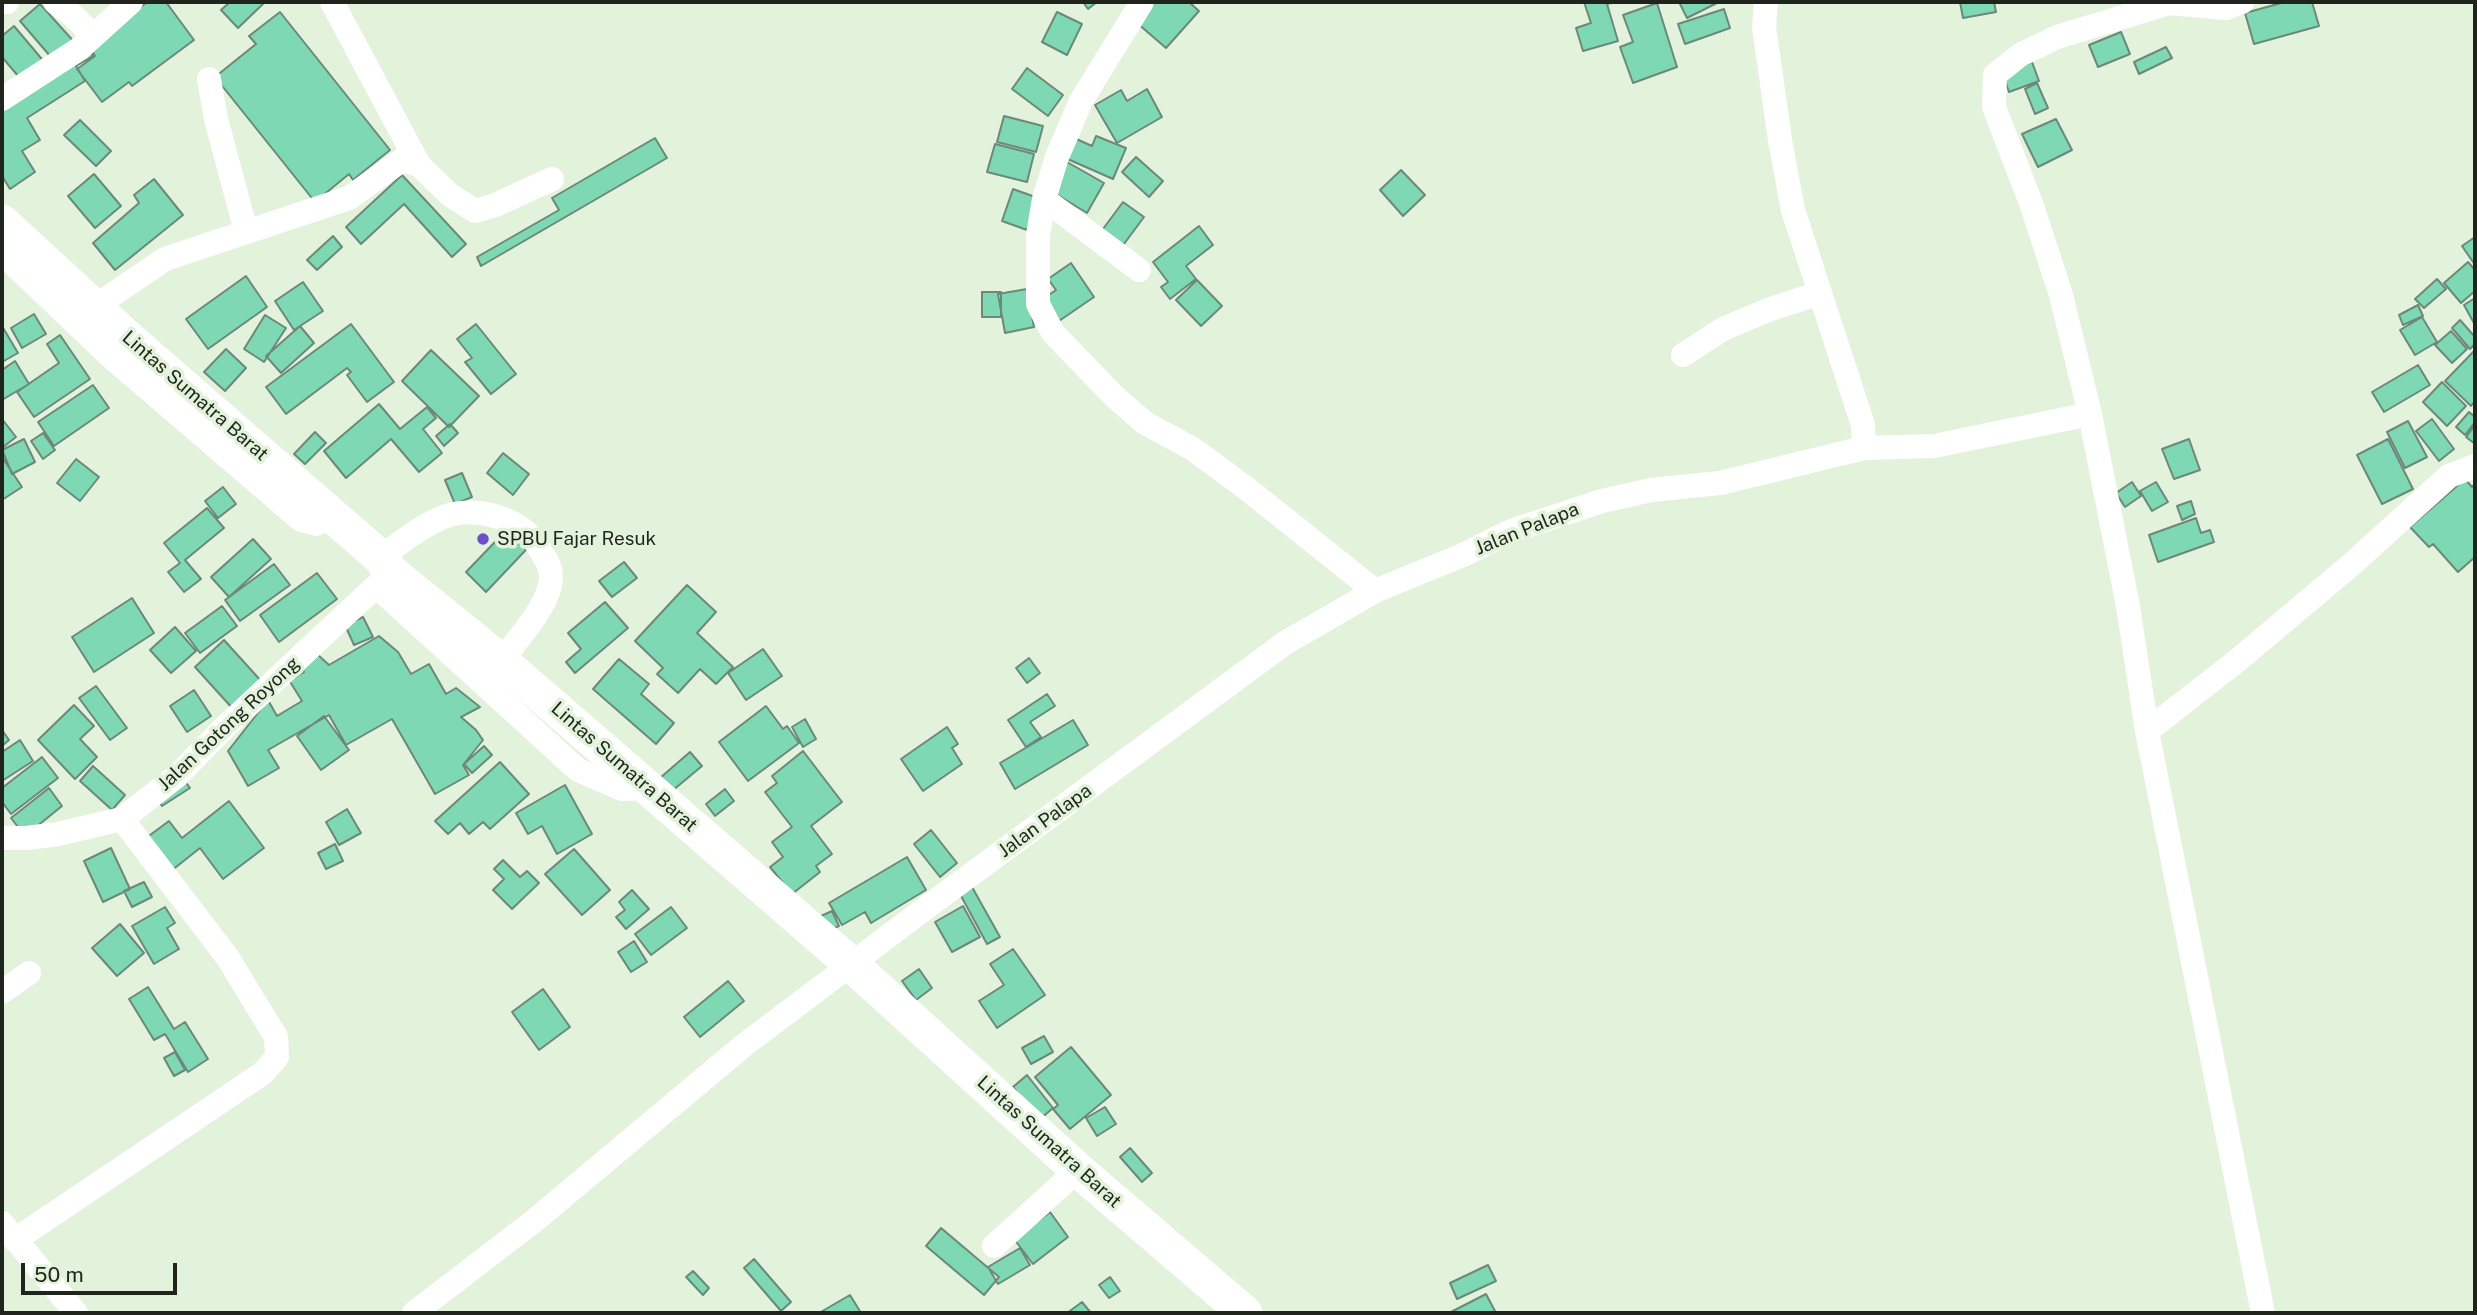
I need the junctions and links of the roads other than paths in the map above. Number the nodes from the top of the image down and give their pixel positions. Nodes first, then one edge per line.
1 (55, 2) edge
2 (131, 2) edge
3 (332, 2) edge
4 (1142, 2) edge
5 (1766, 2) edge
6 (2242, 2) edge
7 (93, 35) junction
8 (209, 79) dead end
9 (2, 99) edge
10 (419, 165) junction
11 (552, 179) dead end
12 (1044, 199) junction
13 (246, 231) junction
14 (7, 243) edge
15 (1139, 270) dead end
16 (1820, 293) junction
17 (96, 306) junction
18 (119, 347) junction
19 (1683, 355) dead end
20 (2090, 414) junction
21 (1864, 448) junction
22 (2475, 466) edge
23 (383, 572) junction
24 (1375, 591) junction
25 (501, 661) junction
26 (2147, 731) junction
27 (648, 788) junction
28 (122, 818) junction
29 (2, 838) edge
30 (852, 965) junction
31 (29, 973) dead end
32 (2, 992) edge
33 (1078, 1170) junction
34 (9, 1232) edge
35 (994, 1246) dead end
36 (76, 1313) edge
37 (414, 1313) edge
38 (1245, 1313) edge
39 (2263, 1313) edge

1 - 7 street
2 - 7 street
3 - 10 street
4 - 12 street
5 - 16 street
6 - 20 street
7 - 9 street
8 - 13 street
10 - 11 street
10 - 13 street
12 - 15 street
12 - 24 street
13 - 17 street
14 - 17 highway, Lintas Sumatra Barat
14 - 18 street
16 - 19 street
16 - 21 street
17 - 18 highway, Lintas Sumatra Barat
18 - 23 highway, Lintas Sumatra Barat
20 - 21 street, Jalan Palapa
20 - 26 street
21 - 24 street, Jalan Palapa
22 - 26 street
23 - 25 highway, Lintas Sumatra Barat
23 - 25 street, Jalan Gotong Royong
23 - 27 street
23 - 28 street, Jalan Gotong Royong
24 - 30 street, Jalan Palapa
25 - 27 highway, Lintas Sumatra Barat
26 - 39 street
27 - 30 highway, Lintas Sumatra Barat
28 - 29 street, Jalan Gotong Royong
28 - 34 street
30 - 33 highway, Lintas Sumatra Barat
30 - 37 street, Jalan Palapa
31 - 32 street
33 - 35 street
33 - 38 highway, Lintas Sumatra Barat
34 - 36 street

